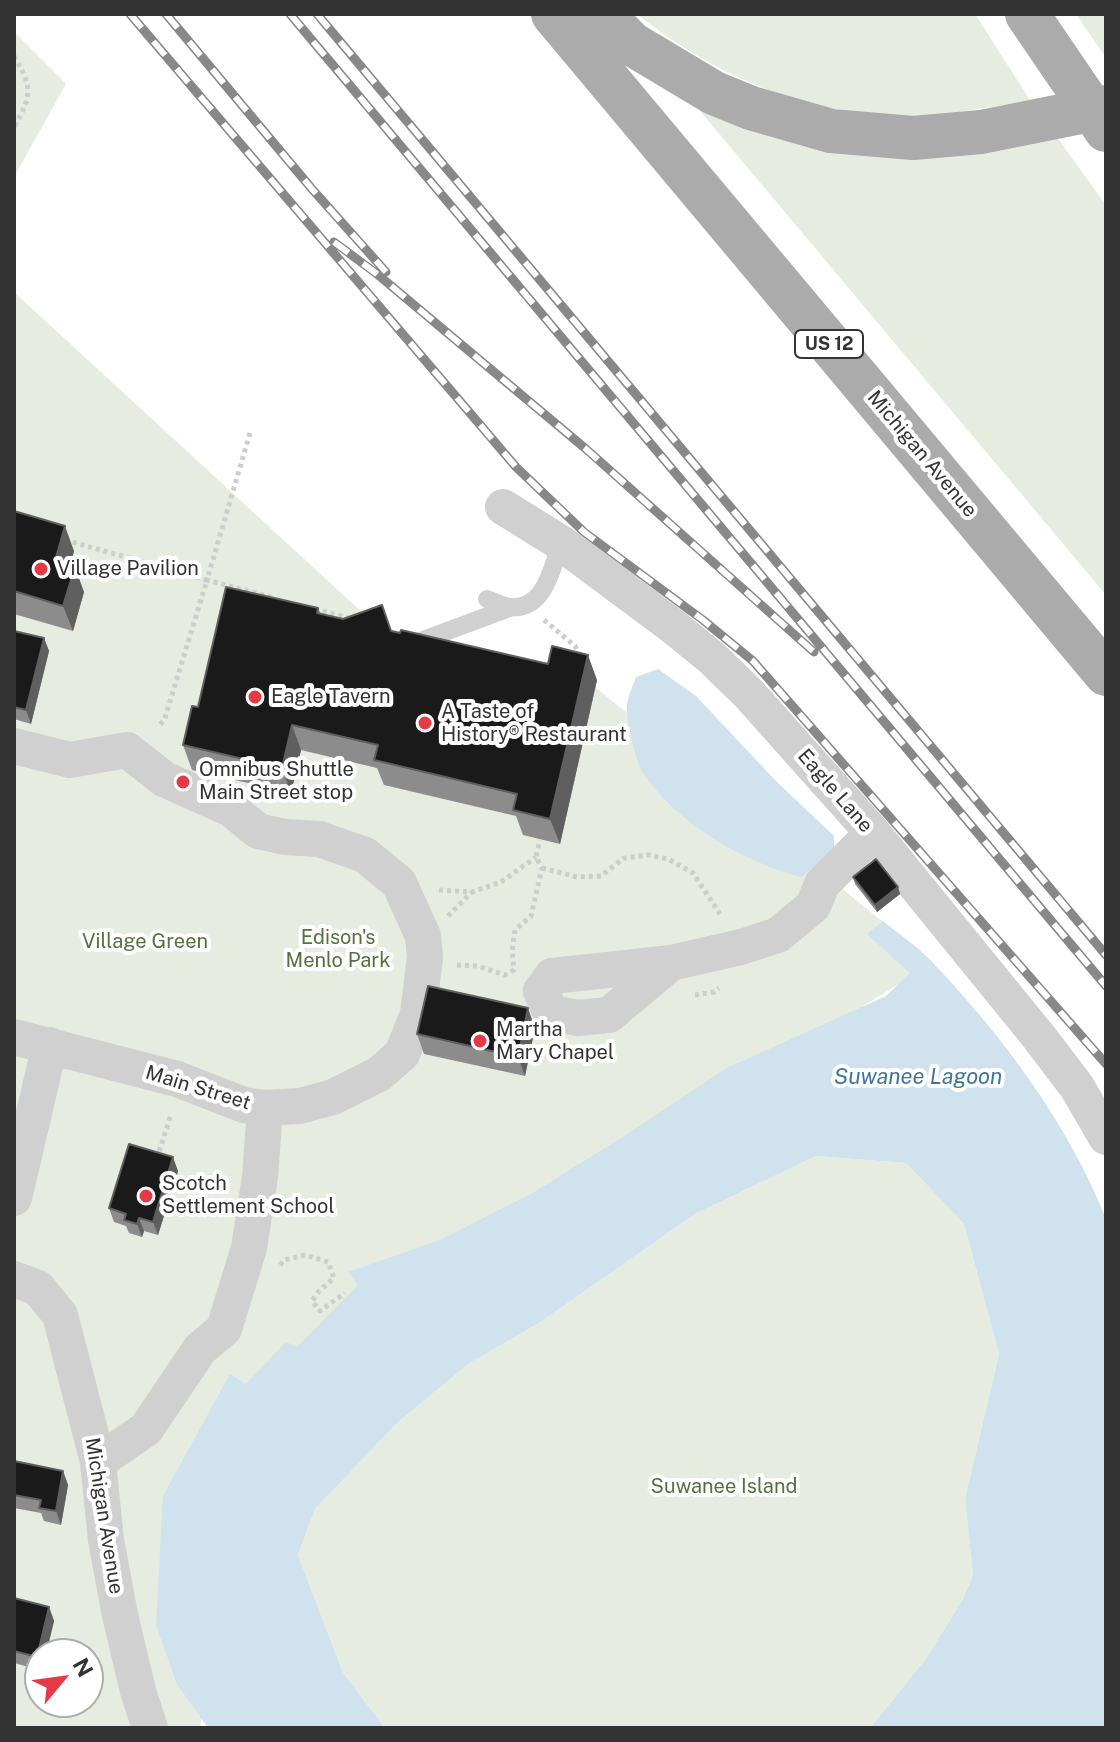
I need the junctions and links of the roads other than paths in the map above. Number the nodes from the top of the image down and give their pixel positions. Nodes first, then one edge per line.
1 (553, 14) edge
2 (602, 14) edge
3 (1027, 14) edge
4 (1101, 116) edge
5 (503, 507) dead end
6 (561, 543) junction
7 (487, 599) dead end
8 (521, 606) junction
9 (410, 645) edge
10 (1106, 674) edge
11 (14, 746) edge
12 (873, 833) junction
13 (671, 963) dead end
14 (14, 1037) edge
15 (50, 1045) junction
16 (265, 1108) junction
17 (1106, 1137) edge
18 (14, 1198) edge
19 (14, 1279) edge
20 (98, 1462) junction
21 (150, 1728) edge

1 - 10 main road, Michigan Avenue / US 12
2 - 4 main road
3 - 4 main road
5 - 6 street, Eagle Lane
6 - 8 lane
6 - 12 street, Eagle Lane
7 - 8 lane
8 - 9 lane
11 - 16 street, Main Street
12 - 13 street
12 - 17 street, Eagle Lane
14 - 15 street, Main Street
15 - 16 street, Main Street
15 - 18 street
16 - 20 street
19 - 20 street, Michigan Avenue
20 - 21 street, Michigan Avenue

